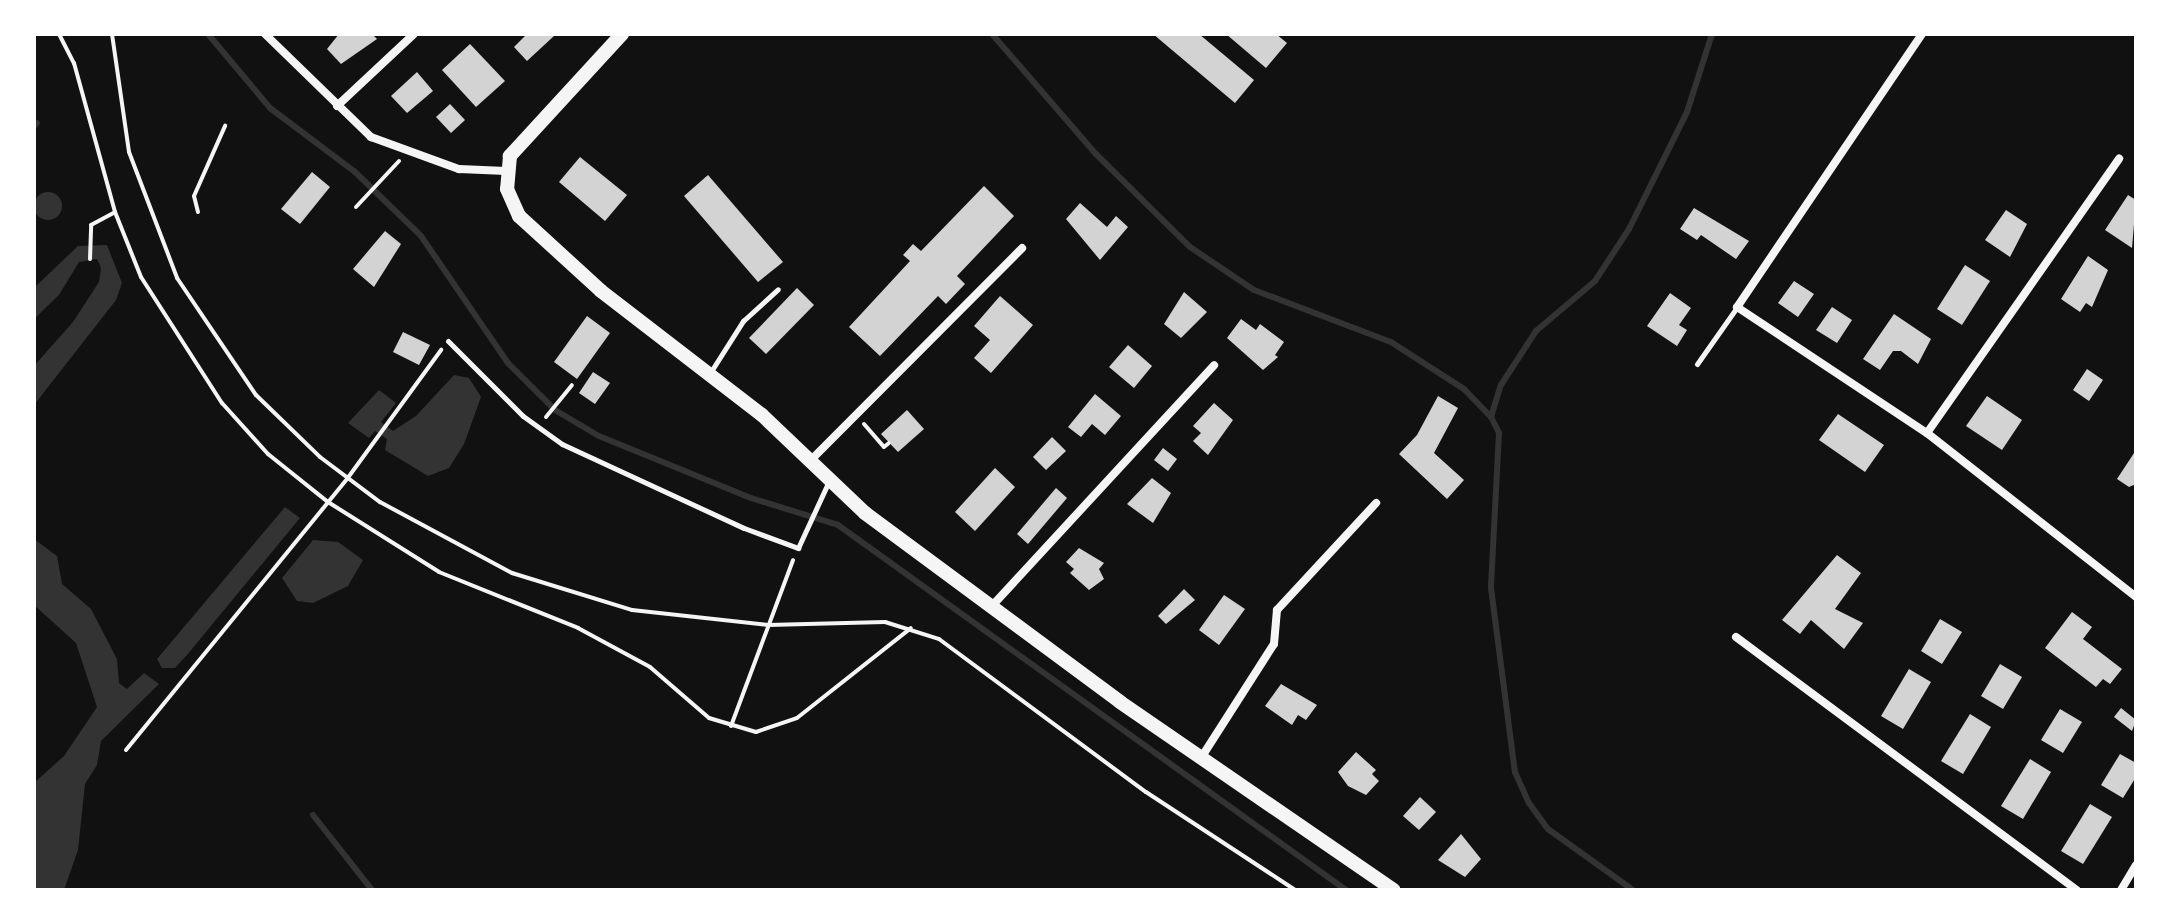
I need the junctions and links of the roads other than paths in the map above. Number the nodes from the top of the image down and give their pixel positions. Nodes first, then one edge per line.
1 (265, 34) edge
2 (414, 34) edge
3 (622, 34) edge
4 (1922, 34) edge
5 (337, 106) junction
6 (2119, 159) dead end
7 (506, 171) junction
8 (1022, 248) dead end
9 (778, 289) dead end
10 (1737, 307) junction
11 (448, 341) road end
12 (1697, 364) dead end
13 (1214, 365) dead end
14 (709, 373) junction
15 (1927, 433) junction
16 (808, 463) junction
17 (828, 483) junction
18 (1376, 503) dead end
19 (2136, 584) edge
20 (2133, 595) edge
21 (991, 607) junction
22 (1736, 637) dead end
23 (1201, 759) junction
24 (2136, 865) edge
25 (1394, 890) edge
26 (2077, 890) edge
27 (2121, 890) edge

1 - 5 street
2 - 5 street
3 - 7 street
4 - 10 street
5 - 7 street
6 - 15 street
7 - 14 street
8 - 16 street
9 - 14 lane
10 - 12 lane
10 - 15 street
11 - 17 lane
13 - 21 street
14 - 16 street
15 - 20 street
16 - 17 street
17 - 21 street
18 - 23 street
19 - 20 street
21 - 23 street
22 - 26 street
23 - 25 street
24 - 27 street

